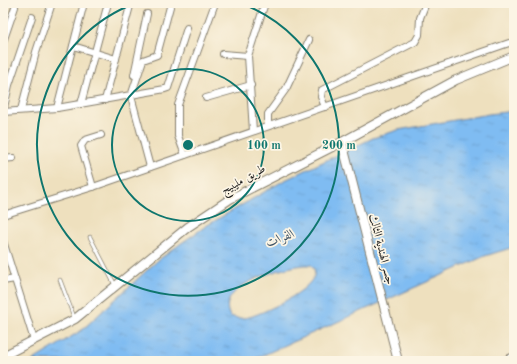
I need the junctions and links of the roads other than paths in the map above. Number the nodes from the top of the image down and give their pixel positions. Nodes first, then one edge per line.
1 (52, 3) edge
2 (84, 3) edge
3 (108, 3) edge
4 (129, 3) edge
5 (171, 3) edge
6 (265, 3) edge
7 (426, 3) edge
8 (214, 6) dead end
9 (15, 7) dead end
10 (147, 14) dead end
11 (32, 17) dead end
12 (187, 28) dead end
13 (309, 40) dead end
14 (3, 42) edge
15 (514, 44) edge
16 (73, 46) junction
17 (95, 52) junction
18 (223, 54) dead end
19 (248, 56) junction
20 (514, 56) edge
21 (116, 59) junction
22 (135, 80) junction
23 (251, 85) junction
24 (131, 96) junction
25 (206, 98) dead end
26 (105, 100) junction
27 (81, 104) junction
28 (324, 107) junction
29 (57, 108) junction
30 (21, 110) junction
31 (3, 112) edge
32 (268, 126) junction
33 (253, 131) junction
34 (101, 135) dead end
35 (343, 146) junction
36 (185, 155) junction
37 (13, 158) dead end
38 (3, 159) edge
39 (150, 167) junction
40 (93, 187) junction
41 (3, 216) edge
42 (90, 237) dead end
43 (3, 241) edge
44 (15, 279) junction
45 (60, 280) dead end
46 (3, 281) edge
47 (115, 285) junction
48 (75, 319) junction
49 (34, 340) junction
50 (3, 356) edge
51 (514, 356) edge
52 (398, 361) edge
53 (503, 361) edge

1 - 30 street
2 - 16 street
3 - 17 street
4 - 21 street
5 - 22 street
6 - 19 street
7 - 28 street
8 - 36 street
9 - 14 street
10 - 22 street
11 - 31 street
12 - 24 street
13 - 32 street
15 - 28 street
16 - 17 street
16 - 29 street
17 - 21 street
17 - 27 street
18 - 19 street
19 - 23 street
20 - 35 street, طريق مليبيج
21 - 26 street
22 - 24 street
23 - 25 street
23 - 33 street
24 - 26 street
24 - 39 street
26 - 27 street
27 - 29 street
28 - 32 street
29 - 30 street
30 - 31 street
32 - 33 street
33 - 36 street
34 - 40 street
35 - 47 street, طريق مليبيج
35 - 52 street, جسر الهندية الثالث
36 - 39 street
37 - 38 street
39 - 40 street
40 - 41 street
42 - 47 lane
43 - 44 street
44 - 46 street
44 - 49 street
45 - 48 lane
47 - 48 street, طريق مليبيج
48 - 49 street, طريق مليبيج
49 - 50 street, طريق مليبيج
51 - 53 street

